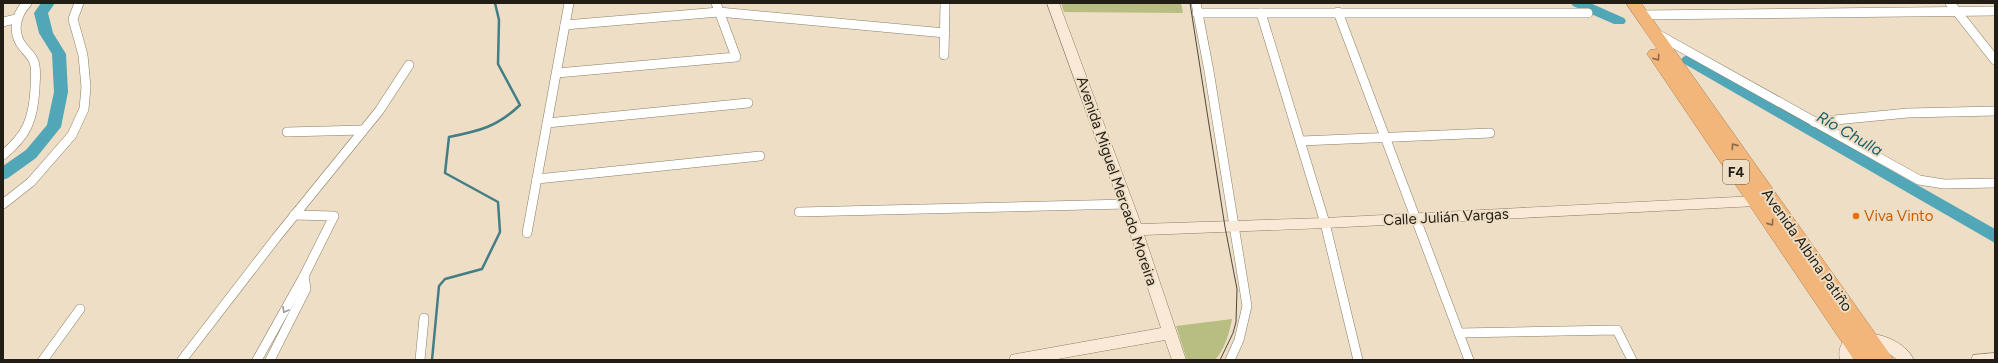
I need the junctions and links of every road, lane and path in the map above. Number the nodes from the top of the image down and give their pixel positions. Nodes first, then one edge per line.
1 (27, 3) edge
2 (79, 3) edge
3 (569, 3) edge
4 (716, 3) edge
5 (945, 3) edge
6 (1053, 3) edge
7 (1196, 3) edge
8 (1266, 3) edge
9 (1424, 3) edge
10 (1619, 3) edge
11 (1950, 3) edge
12 (1637, 9) edge
13 (1995, 11) edge
14 (719, 12) junction
15 (1338, 12) junction
16 (1428, 12) junction
17 (1956, 12) junction
18 (1197, 13) junction
19 (1265, 13) junction
20 (1588, 13) dead end
21 (15, 19) junction
22 (3, 22) edge
23 (565, 25) junction
24 (1653, 32) junction
25 (945, 33) junction
26 (944, 55) dead end
27 (1995, 60) edge
28 (409, 64) dead end
29 (556, 73) junction
30 (748, 103) dead end
31 (1995, 111) edge
32 (1814, 122) junction
33 (547, 123) junction
34 (363, 130) junction
35 (287, 132) dead end
36 (1490, 133) dead end
37 (1384, 137) junction
38 (1301, 141) junction
39 (3, 154) edge
40 (760, 156) dead end
41 (537, 179) junction
42 (1995, 183) edge
43 (1756, 201) junction
44 (3, 204) edge
45 (1127, 204) junction
46 (799, 212) dead end
47 (294, 215) junction
48 (1417, 218) junction
49 (1325, 223) junction
50 (1234, 226) junction
51 (1136, 230) junction
52 (527, 233) dead end
53 (304, 276) junction
54 (80, 309) dead end
55 (424, 318) dead end
56 (1169, 333) junction
57 (1460, 333) junction
58 (1860, 340) junction
59 (1995, 359) edge
60 (43, 360) edge
61 (182, 360) edge
62 (257, 360) edge
63 (270, 360) edge
64 (420, 360) edge
65 (1016, 360) edge
66 (1179, 360) edge
67 (1230, 360) edge
68 (1358, 360) edge
69 (1469, 360) edge
70 (1632, 360) edge
71 (1847, 360) edge
72 (1865, 360) edge
73 (1884, 360) edge
74 (1907, 360) edge
75 (1978, 360) edge

1 - 21 street
2 - 44 street
3 - 23 street
4 - 14 street
5 - 25 street
6 - 45 main road, Avenida Miguel Mercado Moreira
7 - 18 street
8 - 19 street
9 - 16 street
10 -> 43 highway, Avenida Albina Patiño / F4
11 - 17 street
12 - 17 street
12 - 24 highway, Avenida Albina Patiño / F4
13 - 17 street
14 - 23 street
14 - 25 street
14 - 29 street
15 - 16 street
15 - 19 street
15 - 37 street
16 - 20 street
17 - 27 street
18 - 19 street
18 - 50 street
19 - 38 street
21 - 22 street
21 - 39 street
23 - 29 street
24 - 32 street
58 -> 24 highway, Avenida Albina Patiño / F4
25 - 26 street
28 - 34 street
29 - 33 street
30 - 33 street
31 - 32 street
32 - 42 street
33 - 41 street
34 - 35 street
34 - 47 street
36 - 37 street
37 - 38 street
37 - 48 street
38 - 49 street
40 - 41 street
41 - 52 street
43 - 48 main road, Calle Julián Vargas
43 -> 58 highway, Avenida Albina Patiño / F4
45 - 46 street
45 - 51 main road, Avenida Miguel Mercado Moreira
47 - 53 street
47 - 61 street
48 - 49 main road, Calle Julián Vargas
48 - 57 street
49 - 50 main road, Calle Julián Vargas
49 - 68 street
50 - 51 main road, Calle Julián Vargas
50 - 67 street
51 - 56 main road, Avenida Miguel Mercado Moreira
53 -> 62 street
53 - 63 street
54 - 60 street
55 - 64 street
56 - 65 main road
56 - 66 main road, Avenida Miguel Mercado Moreira
57 - 69 street
57 - 70 street
58 - 71 main road
58 - 72 highway, Avenida Albina Patiño / F4
58 - 73 highway, Avenida Albina Patiño / F4
58 - 74 main road
59 - 75 main road

